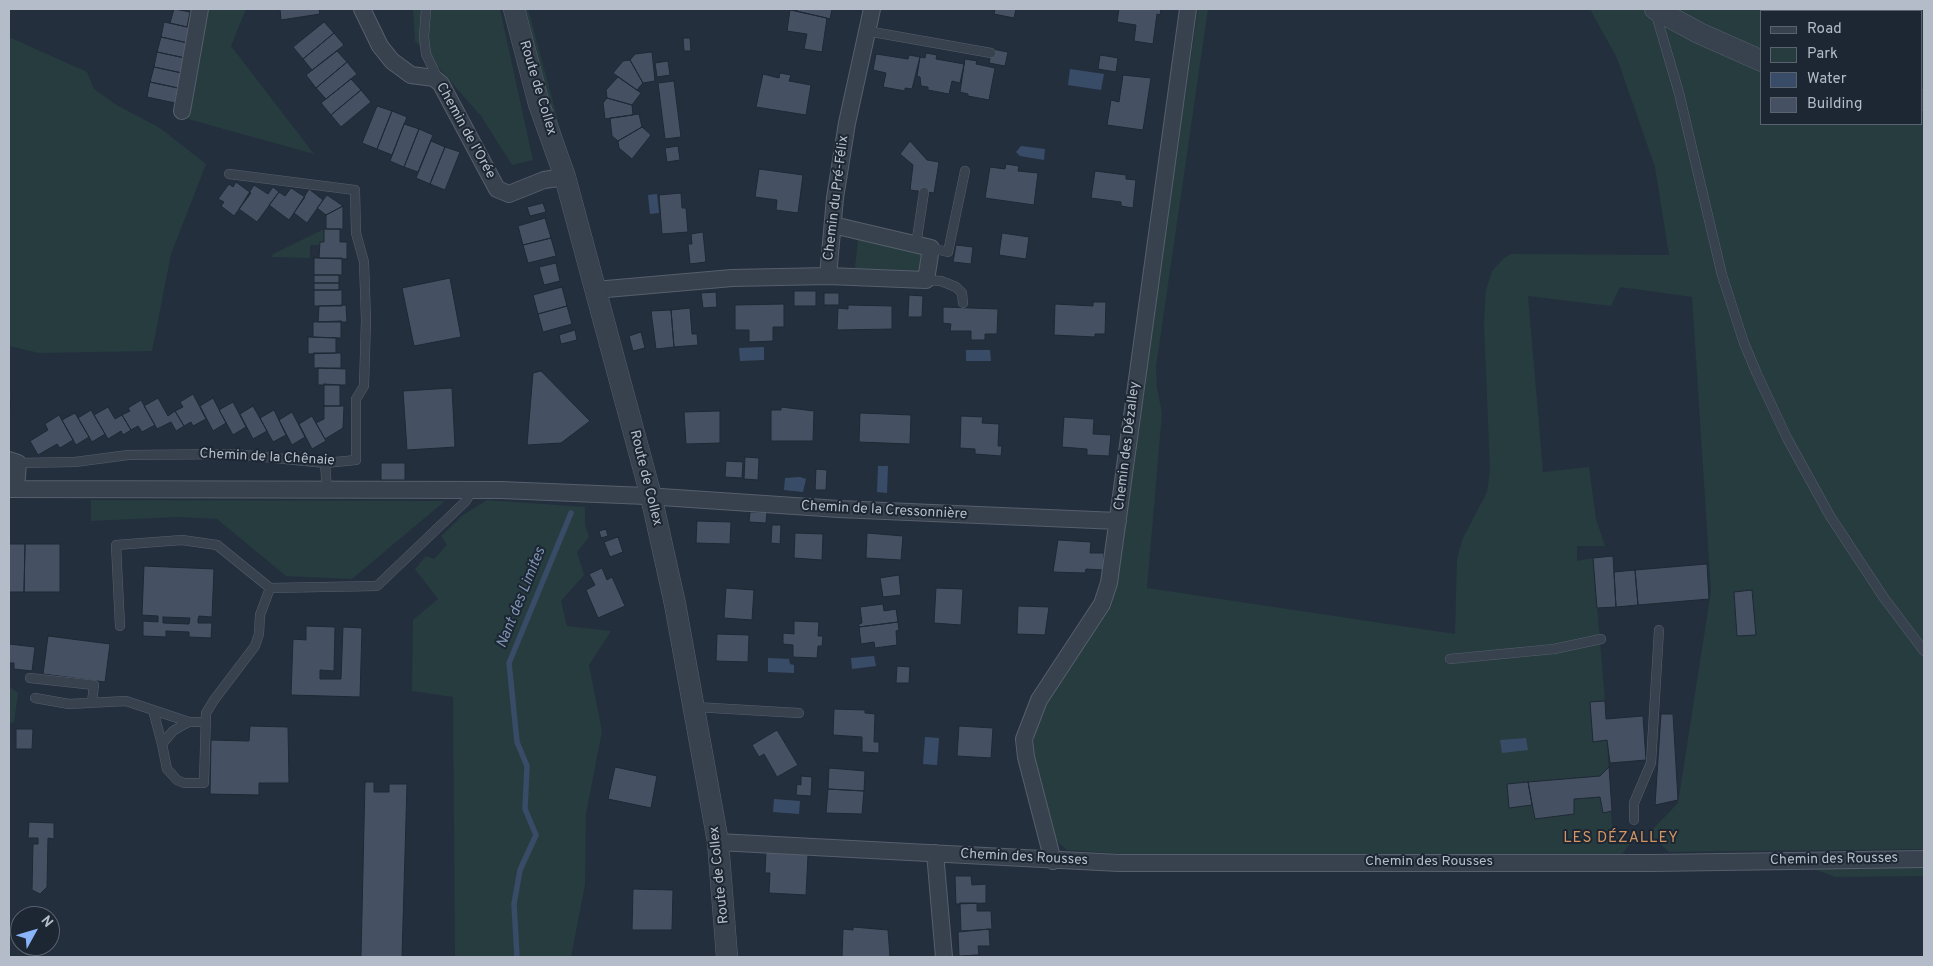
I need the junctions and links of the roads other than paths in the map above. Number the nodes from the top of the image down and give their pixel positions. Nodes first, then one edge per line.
1 (200, 9) edge
2 (362, 9) edge
3 (426, 9) edge
4 (514, 9) edge
5 (872, 9) edge
6 (1188, 9) edge
7 (1655, 9) edge
8 (867, 32) junction
9 (991, 53) dead end
10 (1760, 60) edge
11 (440, 84) junction
12 (182, 111) dead end
13 (964, 171) dead end
14 (229, 174) dead end
15 (565, 177) junction
16 (924, 192) dead end
17 (833, 225) junction
18 (924, 247) junction
19 (828, 276) junction
20 (926, 280) junction
21 (595, 290) junction
22 (963, 303) dead end
23 (13, 462) edge
24 (325, 463) junction
25 (12, 489) edge
26 (327, 490) junction
27 (472, 491) junction
28 (651, 496) junction
29 (1118, 521) junction
30 (270, 588) junction
31 (120, 626) dead end
32 (1659, 630) dead end
33 (1601, 639) dead end
34 (1924, 650) edge
35 (1450, 659) dead end
36 (30, 678) dead end
37 (35, 698) dead end
38 (92, 702) junction
39 (695, 707) junction
40 (153, 710) junction
41 (799, 713) dead end
42 (189, 722) junction
43 (205, 722) junction
44 (162, 744) junction
45 (1634, 820) dead end
46 (718, 842) junction
47 (935, 853) junction
48 (1924, 859) edge
49 (1053, 861) junction
50 (727, 957) edge
51 (944, 957) edge

1 - 12 street
2 - 11 street, Chemin de l'Orée
3 - 11 lane
4 - 15 street, Route de Collex
5 - 8 street, Chemin du Pré-Félix
6 - 29 street, Chemin des Dézalley
7 - 10 street
7 - 34 lane
8 - 9 lane
8 - 17 street, Chemin du Pré-Félix
11 - 15 street, Chemin de l'Orée
13 - 18 lane
14 - 24 lane, Chemin de la Chênaie
15 - 21 street, Route de Collex
16 - 18 lane
17 - 18 street
17 - 19 street, Chemin du Pré-Félix
18 - 20 street
19 - 20 street
19 - 21 street, Chemin du Pré-Félix
20 - 22 lane
21 - 28 street, Route de Collex
23 - 24 lane, Chemin de la Chênaie
23 - 25 street, Chemin de la Chênaie
24 - 26 lane
25 - 26 street, Chemin de la Chênaie
26 - 27 street, Chemin de la Chênaie
27 - 28 street, Chemin de la Chênaie
27 - 30 lane
28 - 29 street, Chemin de la Cressonnière
28 - 39 street, Route de Collex
29 - 49 street, Chemin des Dézalley
30 - 31 lane
30 - 43 lane
32 - 45 lane
33 - 35 lane
36 - 38 lane
37 - 38 lane
38 - 40 lane
39 - 41 lane
39 - 46 street, Route de Collex
40 - 42 lane
40 - 44 lane
42 - 43 lane
42 - 44 lane
43 - 44 lane
46 - 47 street, Chemin des Rousses
46 - 50 street, Route de Collex
47 - 49 street, Chemin des Rousses
47 - 51 street
48 - 49 street, Chemin des Rousses

